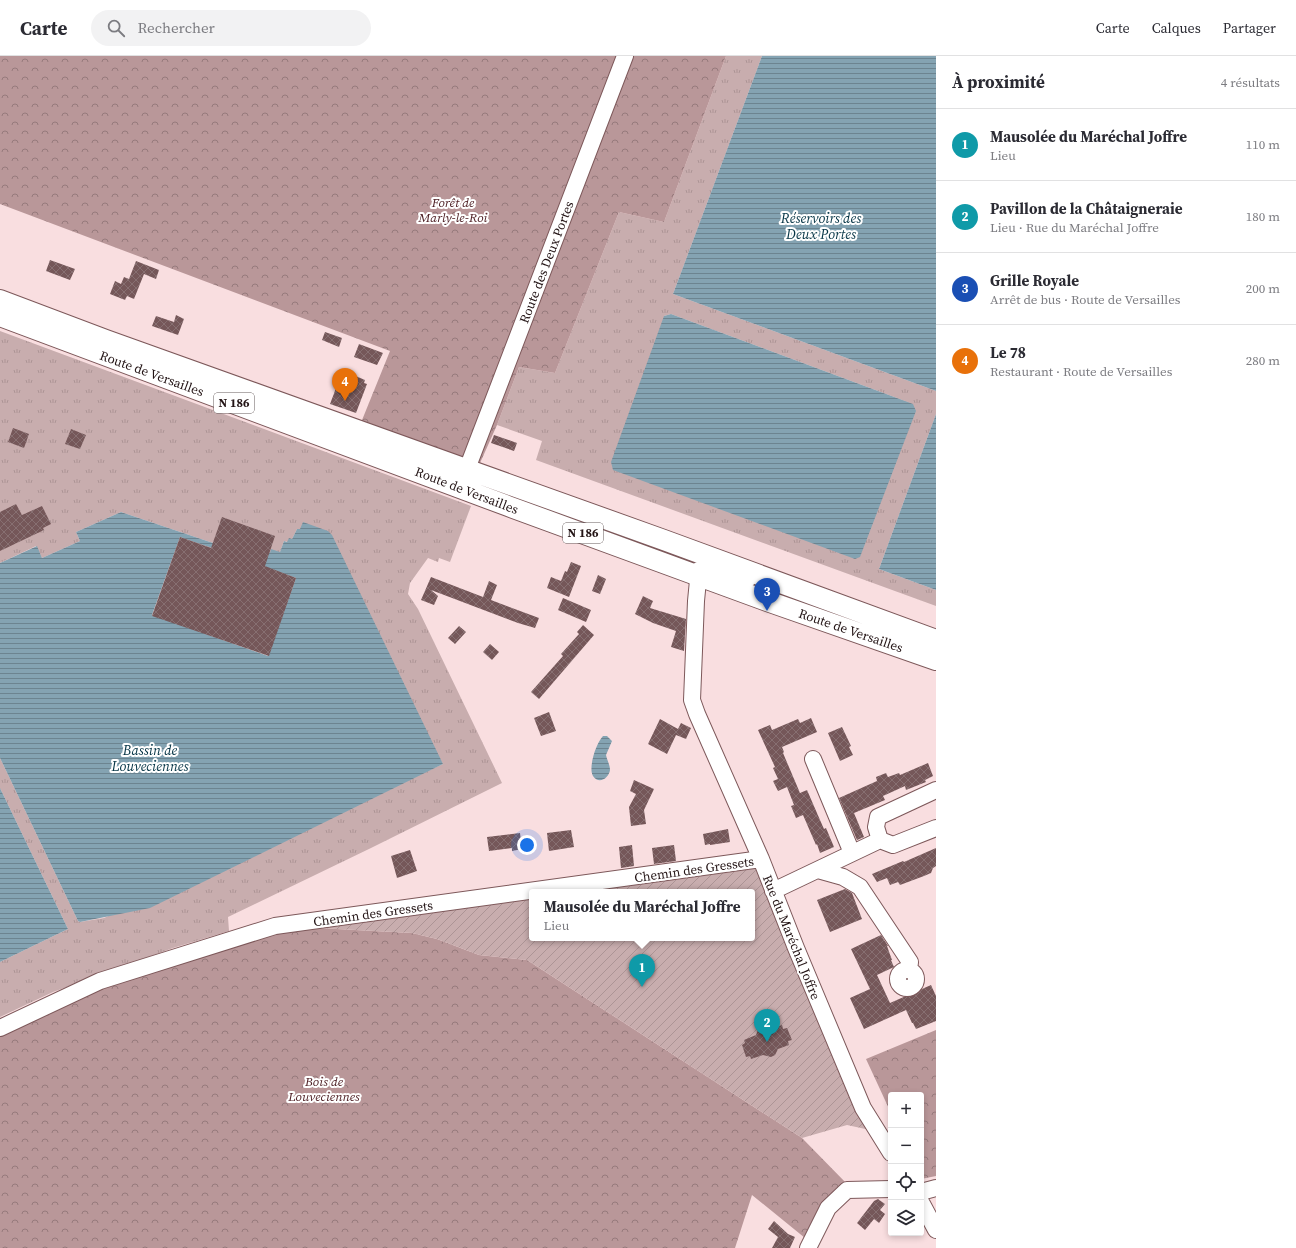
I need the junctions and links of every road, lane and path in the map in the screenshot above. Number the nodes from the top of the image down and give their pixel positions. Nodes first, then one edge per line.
1 (625, 56) edge
2 (0, 300) edge
3 (0, 316) edge
4 (467, 469) junction
5 (488, 477) junction
6 (467, 490) junction
7 (699, 576) junction
8 (779, 582) junction
9 (933, 653) edge
10 (813, 759) dead end
11 (936, 790) edge
12 (936, 828) edge
13 (880, 840) junction
14 (852, 853) junction
15 (761, 860) junction
16 (818, 870) junction
17 (547, 889) edge
18 (773, 891) junction
19 (529, 892) edge
20 (909, 970) dead end
21 (0, 1028) edge
22 (888, 1148) edge
23 (936, 1188) edge
24 (888, 1189) edge
25 (924, 1191) edge
26 (924, 1208) edge
27 (936, 1230) edge
28 (808, 1248) edge

1 - 4 street, Route des Deux Portes
2 - 4 main road, Route de Versailles / N 186
3 - 6 main road, Route de Versailles / N 186
4 - 5 main road, Route de Versailles / N 186
5 - 6 street
5 - 8 main road, Route de Versailles / N 186
6 - 7 main road, Route de Versailles / N 186
7 - 8 street
7 - 9 main road, Route de Versailles / N 186
7 - 15 street, Rue du Maréchal Joffre
8 - 9 main road, Route de Versailles / N 186
10 - 14 street
11 - 13 street
12 - 13 street
13 - 14 street
14 - 16 street
15 - 17 street, Chemin des Gressets
15 - 18 street, Rue du Maréchal Joffre
16 - 18 street
16 - 20 street
18 - 22 street, Rue du Maréchal Joffre
19 - 21 street, Chemin des Gressets
23 - 25 street
24 - 28 street
26 - 27 street

